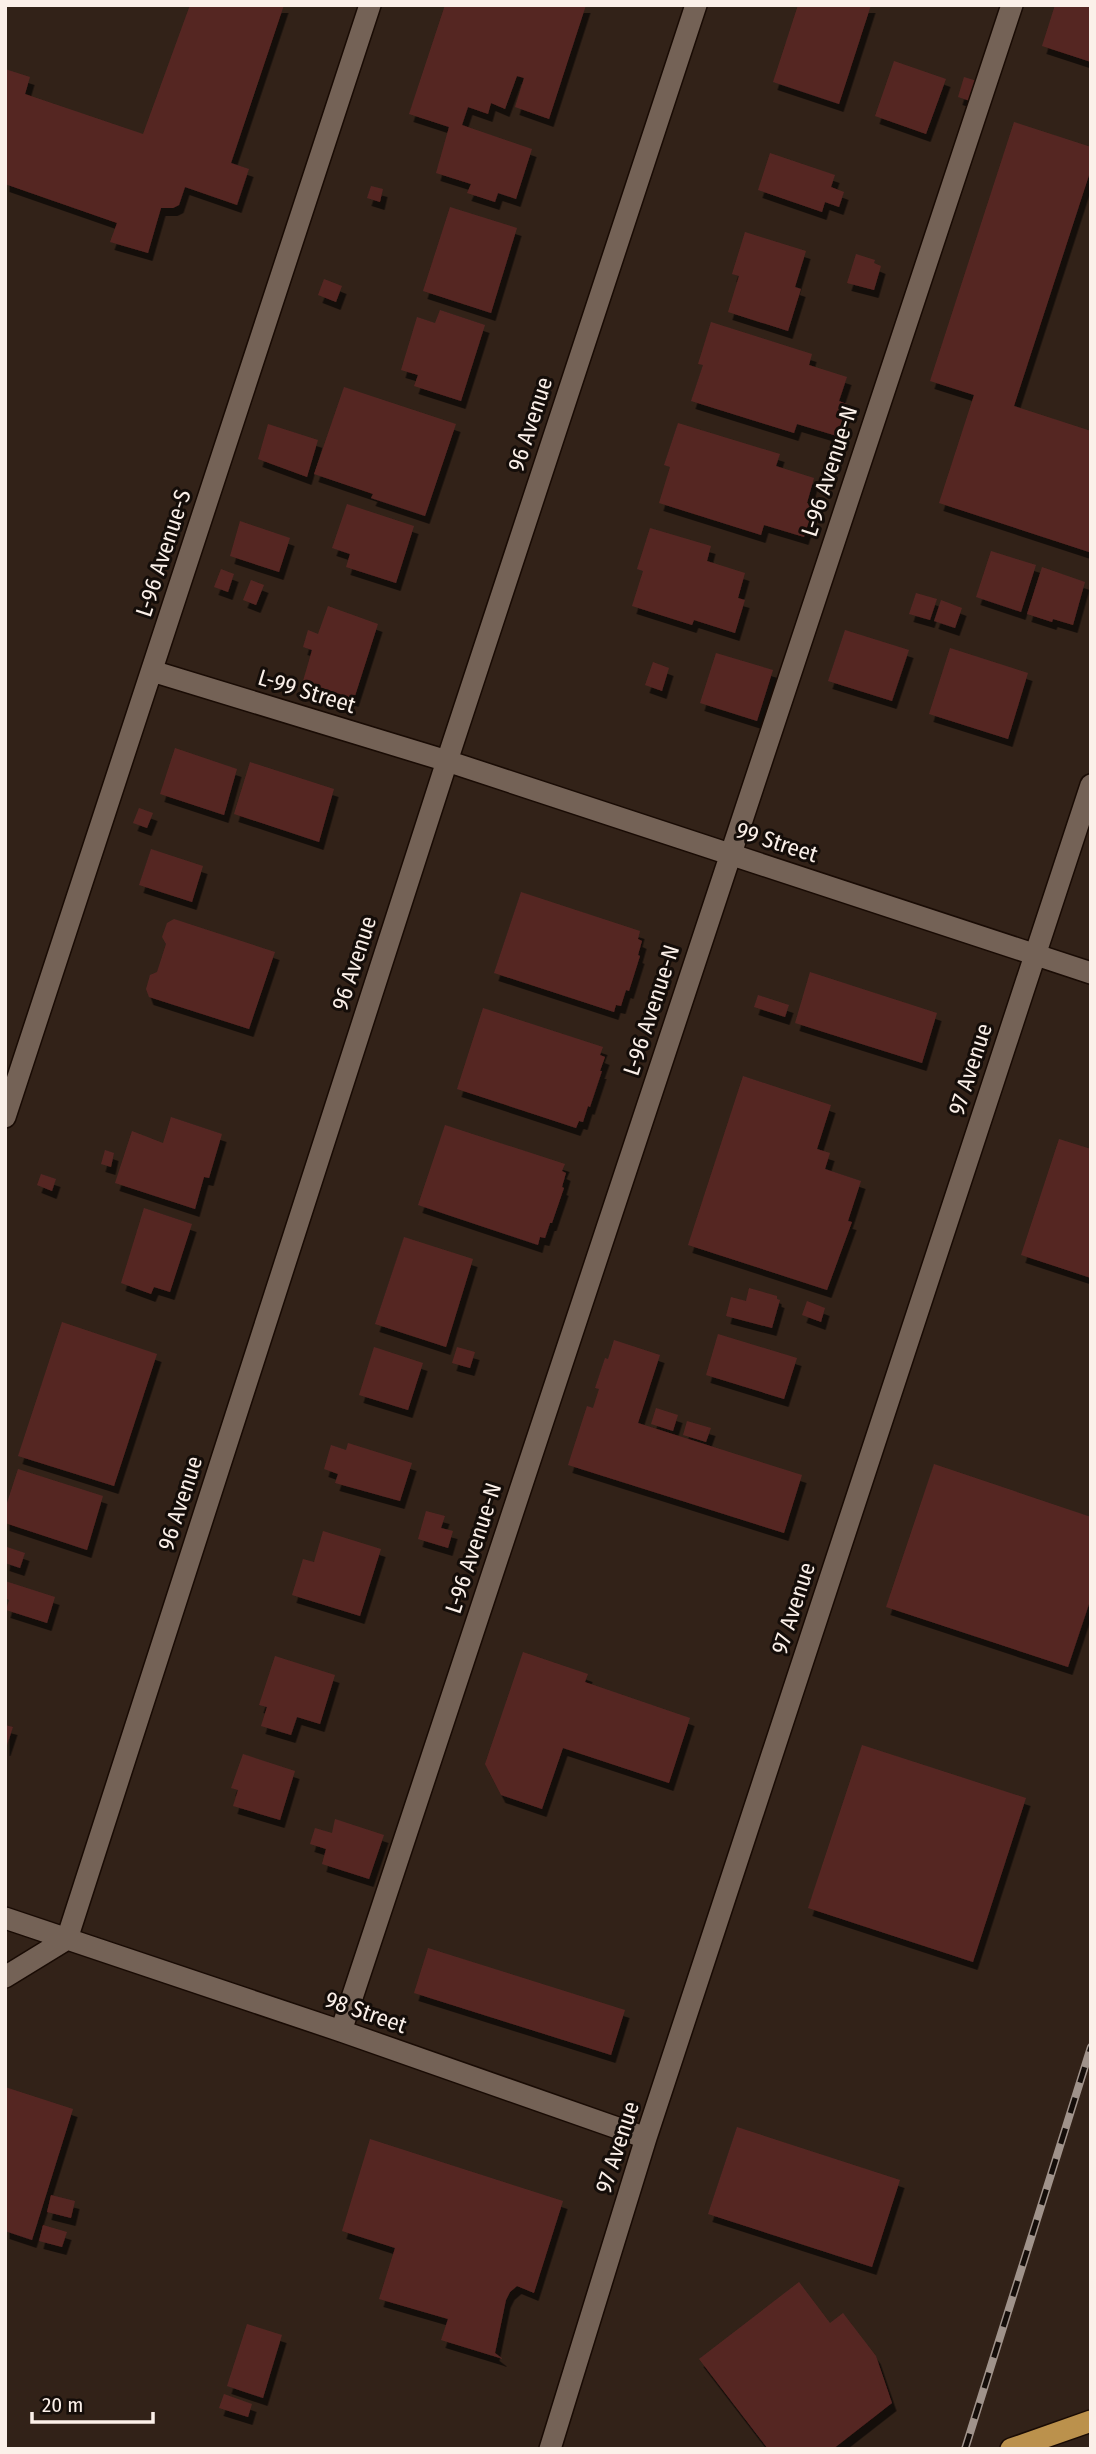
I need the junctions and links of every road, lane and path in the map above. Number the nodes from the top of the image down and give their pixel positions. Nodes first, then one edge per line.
1 (370, 5) edge
2 (695, 5) edge
3 (1012, 5) edge
4 (152, 671) junction
5 (447, 761) junction
6 (1091, 785) edge
7 (730, 854) junction
8 (1035, 955) junction
9 (1091, 973) edge
10 (5, 1117) edge
11 (5, 1918) edge
12 (67, 1939) junction
13 (5, 1977) edge
14 (341, 2031) junction
15 (646, 2138) junction
16 (1091, 2421) edge
17 (550, 2449) edge
18 (1011, 2449) edge

1 - 4 street, L-96 Avenue-S
2 - 5 street, 96 Avenue
3 - 7 street, L-96 Avenue-N
4 - 5 street, L-99 Street
4 - 10 street, L-96 Avenue-S
5 - 7 street, 99 Street
5 - 12 street, 96 Avenue
6 - 8 street, 97 Avenue
7 - 8 street, 99 Street
7 - 14 street, L-96 Avenue-N
8 - 9 street, 99 Street
8 - 15 street, 97 Avenue
11 - 12 street, 98 Street
12 - 13 street
12 - 14 street, 98 Street
14 - 15 street, 98 Street
15 - 17 street, 97 Avenue
16 - 18 main road

